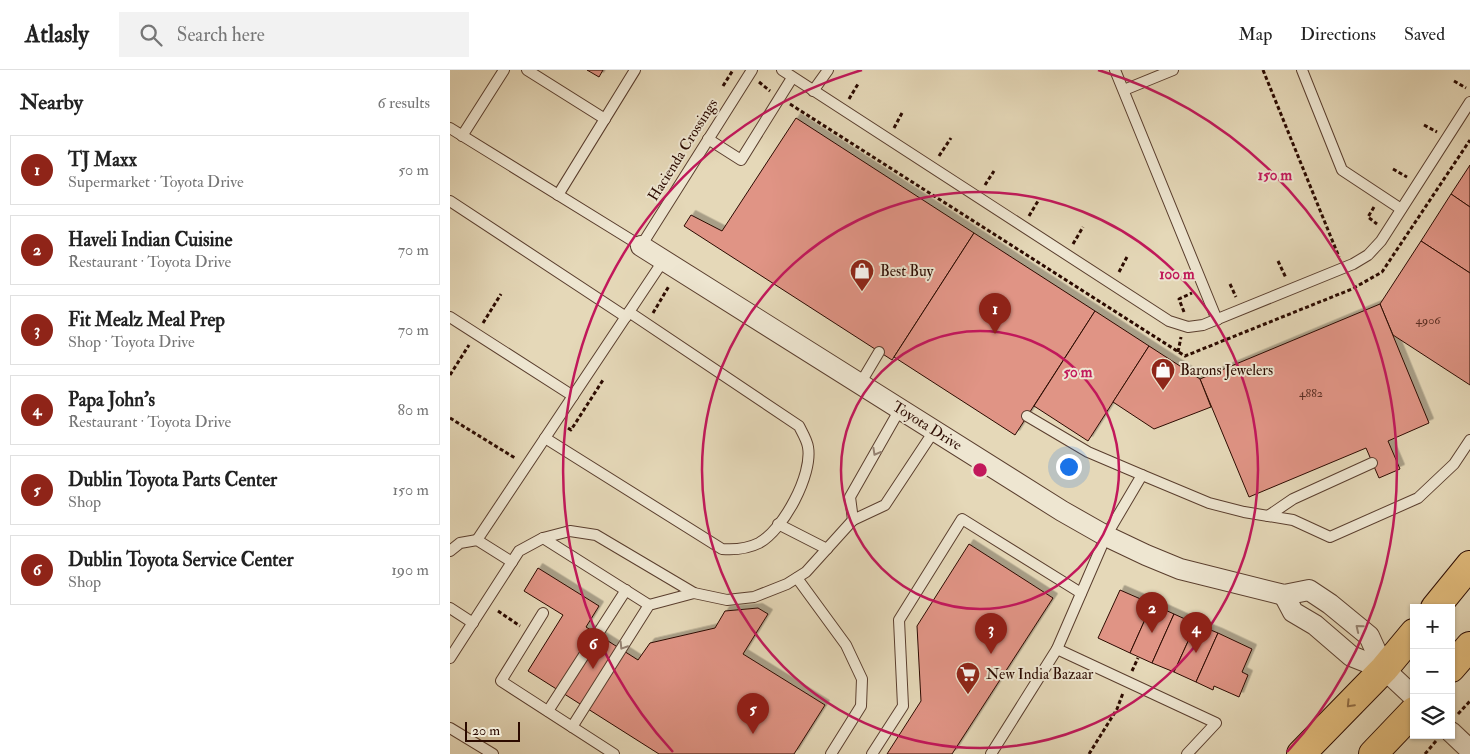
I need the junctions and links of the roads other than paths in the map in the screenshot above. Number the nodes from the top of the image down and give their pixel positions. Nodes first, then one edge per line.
1 (504, 70) edge
2 (527, 70) edge
3 (635, 70) edge
4 (782, 70) edge
5 (828, 70) edge
6 (1115, 70) edge
7 (1173, 70) edge
8 (1302, 70) edge
9 (751, 71) edge
10 (792, 78) junction
11 (1124, 90) junction
12 (813, 91) junction
13 (1470, 102) edge
14 (604, 119) junction
15 (450, 128) edge
16 (462, 136) junction
17 (708, 139) junction
18 (558, 195) junction
19 (450, 201) edge
20 (1401, 209) junction
21 (641, 246) junction
22 (663, 261) junction
23 (628, 315) junction
24 (450, 317) edge
25 (1217, 320) junction
26 (879, 352) dead end
27 (860, 384) junction
28 (573, 396) junction
29 (900, 409) junction
30 (1027, 416) dead end
31 (934, 431) junction
32 (545, 438) junction
33 (1470, 440) edge
34 (1372, 463) dead end
35 (1142, 475) junction
36 (1268, 516) junction
37 (853, 520) junction
38 (778, 524) junction
39 (1106, 536) junction
40 (543, 538) junction
41 (477, 540) junction
42 (827, 549) junction
43 (450, 552) edge
44 (512, 562) junction
45 (1470, 565) edge
46 (797, 578) junction
47 (626, 590) junction
48 (694, 593) junction
49 (1081, 593) junction
50 (1284, 594) junction
51 (649, 604) junction
52 (1438, 604) edge
53 (450, 608) edge
54 (543, 613) dead end
55 (473, 623) junction
56 (1410, 638) edge
57 (1470, 646) edge
58 (1057, 649) junction
59 (450, 658) edge
60 (1455, 663) edge
61 (1384, 669) junction
62 (1411, 694) edge
63 (548, 711) junction
64 (1410, 715) edge
65 (1455, 726) edge
66 (572, 727) junction
67 (450, 728) edge
68 (1470, 750) edge
69 (493, 754) edge
70 (612, 754) edge
71 (831, 754) edge
72 (872, 754) edge
73 (991, 754) edge
74 (1187, 754) edge
75 (1301, 754) edge
76 (1374, 754) edge

1 - 16 lane
2 - 14 lane
3 - 14 lane
4 - 10 lane
5 - 12 lane
6 - 11 lane
7 - 11 lane
8 - 20 lane
9 - 17 lane, Hacienda Crossings
10 - 12 lane
10 - 17 lane
11 - 25 lane
12 - 25 lane
13 - 20 lane
14 - 18 lane
15 - 16 lane
16 - 18 lane
17 - 21 lane, Hacienda Crossings
18 - 21 lane
19 - 23 lane
20 - 25 lane
21 - 22 street, Toyota Drive
22 - 23 lane
22 - 27 street, Toyota Drive
23 - 28 lane
23 - 38 lane
24 - 28 lane
26 - 27 lane
27 - 29 street, Toyota Drive
28 - 32 lane
29 - 31 street, Toyota Drive
29 -> 37 lane
30 - 35 lane
31 - 37 lane
31 - 39 street, Toyota Drive
32 - 38 lane
32 - 41 lane
33 - 36 lane
34 - 36 lane
35 - 36 lane
35 - 39 lane
37 - 42 lane
38 - 42 lane
39 - 49 lane
39 - 50 street, Toyota Drive
40 - 44 lane
40 - 47 lane
40 - 48 lane
41 - 43 lane
41 - 44 lane
42 - 46 lane
44 - 55 lane
45 - 52 main road
46 - 48 lane
46 - 71 lane
47 - 51 lane
47 - 63 lane
48 - 51 lane
49 - 58 lane
49 - 72 lane
50 - 61 street
61 -> 50 street, Toyota Drive
51 -> 66 lane
53 - 55 lane
54 - 63 lane
55 - 59 lane
56 - 61 main road
57 - 60 main road
58 - 73 lane
58 - 74 lane
61 - 62 street
61 -> 75 main road
63 - 66 lane
64 - 76 main road
65 - 68 street
66 - 70 lane
67 - 69 lane

